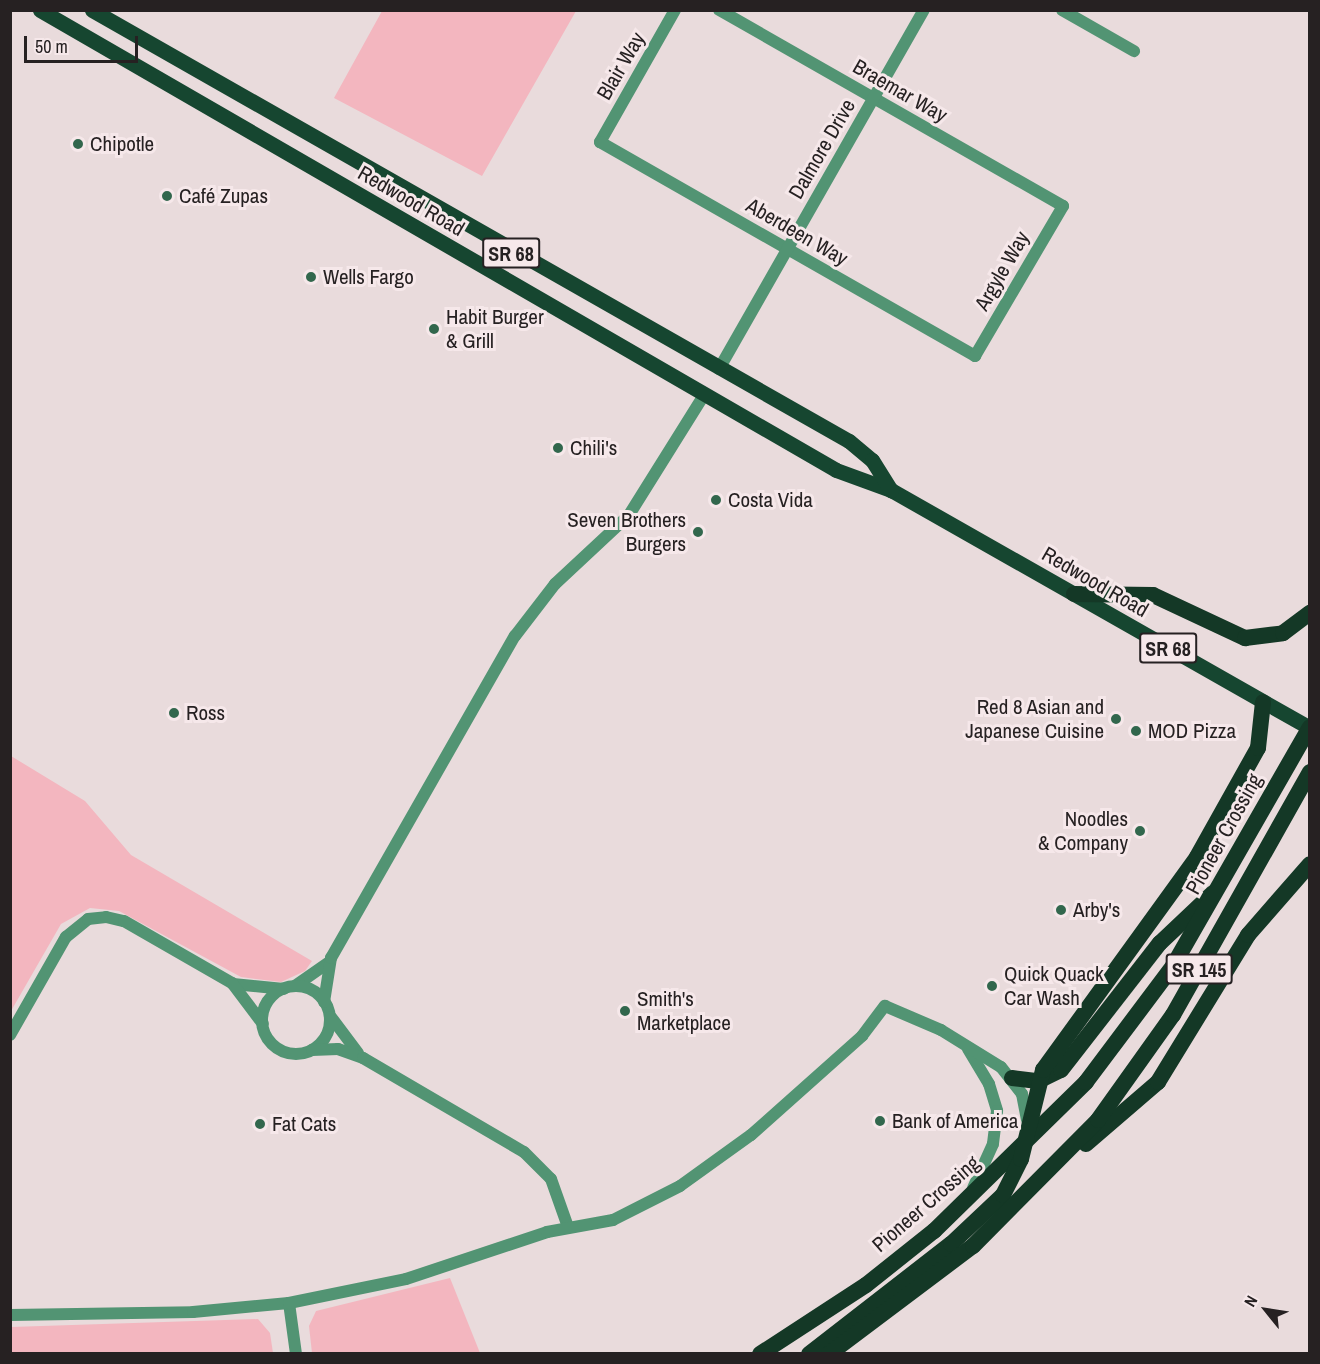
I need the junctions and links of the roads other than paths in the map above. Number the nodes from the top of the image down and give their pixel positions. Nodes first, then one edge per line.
1 (40, 10) edge
2 (92, 10) edge
3 (675, 10) edge
4 (719, 10) edge
5 (924, 10) edge
6 (1062, 10) edge
7 (1134, 51) dead end
8 (874, 98) junction
9 (600, 142) joint
10 (1063, 206) joint
11 (788, 249) junction
12 (975, 356) joint
13 (719, 369) junction
14 (704, 395) junction
15 (891, 490) junction
16 (1074, 594) junction
17 (1310, 613) edge
18 (1263, 702) junction
19 (1309, 727) edge
20 (1310, 772) edge
21 (1310, 864) edge
22 (1223, 885) junction
23 (332, 958) junction
24 (232, 983) junction
25 (289, 988) junction
26 (327, 1007) junction
27 (263, 1024) junction
28 (10, 1035) edge
29 (965, 1046) junction
30 (312, 1050) junction
31 (363, 1058) junction
32 (1012, 1078) junction
33 (1038, 1081) junction
34 (1027, 1120) junction
35 (1024, 1146) junction
36 (1070, 1153) junction
37 (964, 1204) junction
38 (568, 1227) junction
39 (289, 1303) junction
40 (10, 1315) edge
41 (296, 1353) edge
42 (760, 1353) edge
43 (809, 1353) edge
44 (829, 1353) edge

1 - 14 main road, Redwood Road / SR 68
2 - 13 main road, Redwood Road / SR 68
3 - 9 street, Blair Way
4 - 8 street, Braemar Way
5 - 8 street, Dalmore Drive
6 - 7 street
8 - 10 street, Braemar Way
8 - 11 street, Dalmore Drive
9 - 11 street, Aberdeen Way
10 - 12 street, Argyle Way
11 - 12 street, Aberdeen Way
11 - 13 street, Dalmore Drive
13 - 15 main road, Redwood Road / SR 68
14 - 15 main road, Redwood Road / SR 68
14 - 23 street
15 - 16 main road, Redwood Road / SR 68
16 - 17 highway
16 - 18 main road, Redwood Road / SR 68
18 - 19 main road, Redwood Road / SR 68
18 - 33 highway
19 - 22 highway, Pioneer Crossing / SR 145
20 - 36 highway, Pioneer Crossing / SR 145
21 - 36 highway
22 - 33 highway
22 - 35 highway, Pioneer Crossing / SR 145
23 - 25 street
23 - 26 street
24 - 25 street
24 - 27 street
24 - 28 street
25 - 26 street
25 - 27 street
26 - 30 street
26 - 31 street
27 - 30 street
29 - 32 street
29 - 37 street
29 - 38 street
30 - 31 street
31 - 38 street
32 - 33 highway
32 - 34 street
33 - 34 highway
34 - 35 highway
35 - 37 highway, Pioneer Crossing / SR 145
35 - 43 highway
36 - 44 highway, Pioneer Crossing / SR 145
37 - 42 highway, Pioneer Crossing / SR 145
38 - 39 street
39 - 40 street
39 - 41 street

